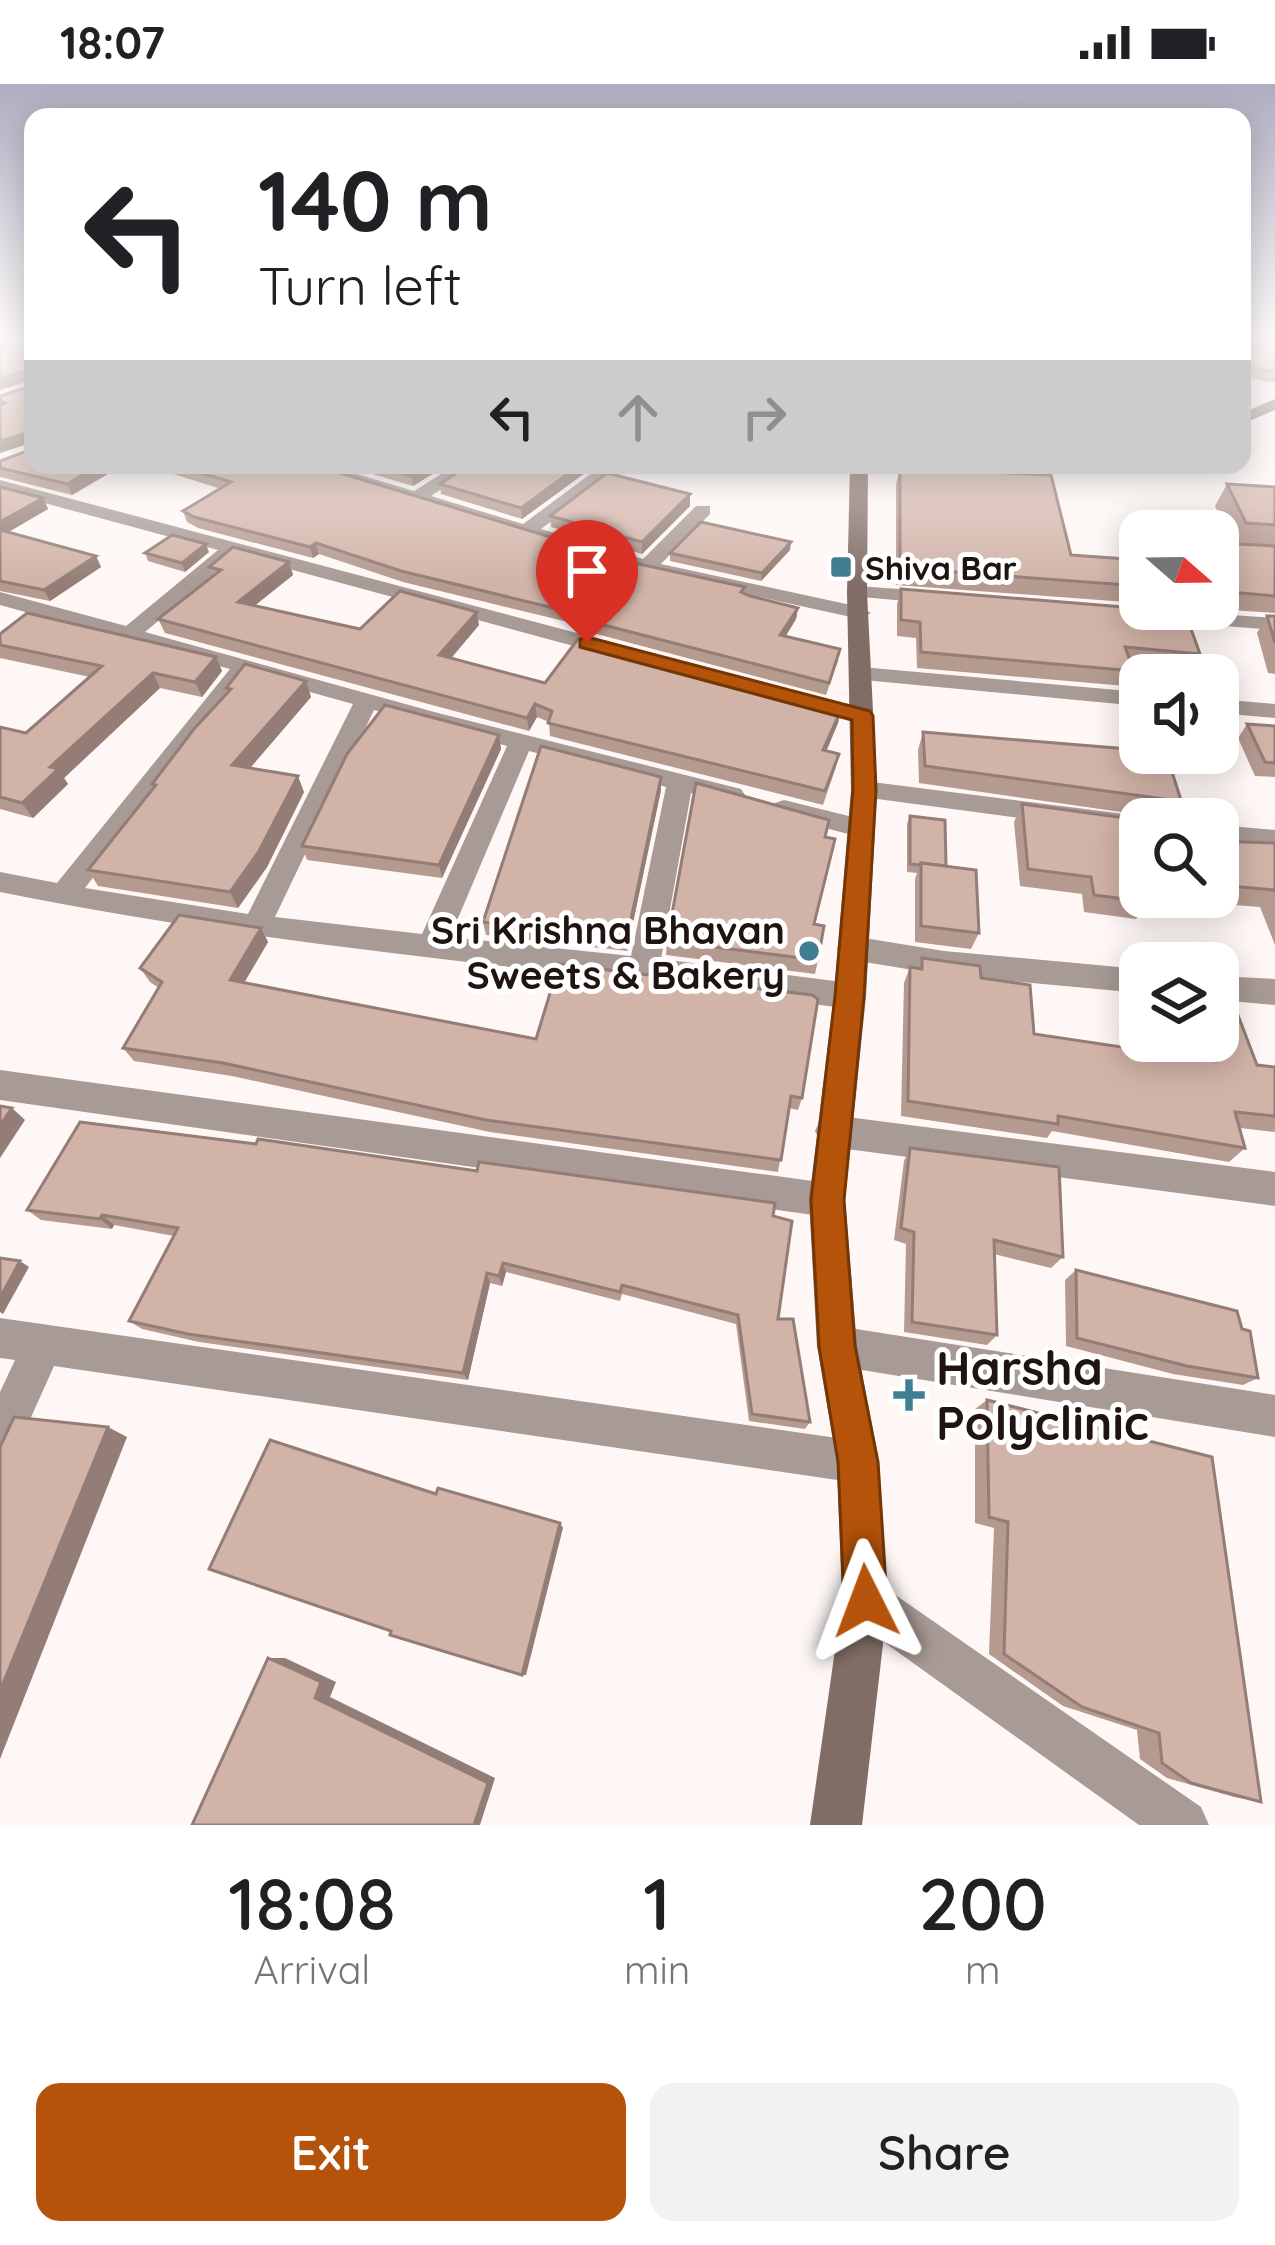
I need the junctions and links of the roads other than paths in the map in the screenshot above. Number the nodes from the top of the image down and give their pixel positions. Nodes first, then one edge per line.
1 (347, 474) edge
2 (453, 474) edge
3 (859, 474) edge
4 (598, 476) edge
5 (0, 485) edge
6 (418, 496) junction
7 (703, 510) dead end
8 (527, 530) junction
9 (235, 546) junction
10 (647, 567) junction
11 (973, 601) edge
12 (859, 602) junction
13 (4, 604) edge
14 (1239, 621) edge
15 (1275, 624) edge
16 (132, 632) junction
17 (647, 659) edge
18 (245, 665) junction
19 (861, 674) junction
20 (1119, 697) edge
21 (368, 698) junction
22 (1239, 708) edge
23 (1275, 711) edge
24 (520, 742) junction
25 (680, 782) junction
26 (864, 790) junction
27 (1119, 822) edge
28 (860, 828) junction
29 (1239, 837) edge
30 (1275, 840) edge
31 (0, 882) edge
32 (63, 896) junction
33 (257, 924) junction
34 (431, 947) junction
35 (852, 948) junction
36 (644, 969) junction
37 (1119, 979) edge
38 (1239, 989) edge
39 (1275, 992) edge
40 (850, 996) junction
41 (0, 1085) edge
42 (832, 1131) junction
43 (1275, 1189) edge
44 (827, 1200) junction
45 (0, 1338) edge
46 (44, 1343) junction
47 (837, 1346) junction
48 (1275, 1416) edge
49 (0, 1438) edge
50 (858, 1462) junction
51 (866, 1601) junction
52 (836, 1825) edge
53 (1183, 1825) edge

1 - 6 street
2 - 6 street
3 - 12 street
4 - 8 street
5 - 9 street
6 - 8 street
7 - 10 street
8 - 10 street
9 - 16 street
9 - 17 street
10 - 12 street
11 - 12 street
12 - 19 street
13 - 16 street
14 - 15 street
16 - 18 street
18 - 21 street
18 - 32 street
19 - 20 street
19 - 26 street
21 - 24 street
21 - 33 street
22 - 23 street
24 - 25 street
24 - 34 street
25 - 28 street
25 - 36 street
26 - 27 street
26 - 28 street
28 - 35 street
29 - 30 street
31 - 32 street
32 - 33 street
33 - 34 street
34 - 36 street
35 - 37 street
35 - 40 street
36 - 40 street
38 - 39 street
40 - 42 street
41 - 44 street
42 - 43 street
42 - 44 street
44 - 47 street
45 - 46 street
46 - 49 street
46 - 50 street
47 - 48 street
47 - 50 street
50 - 51 street
51 - 52 street
51 - 53 street

